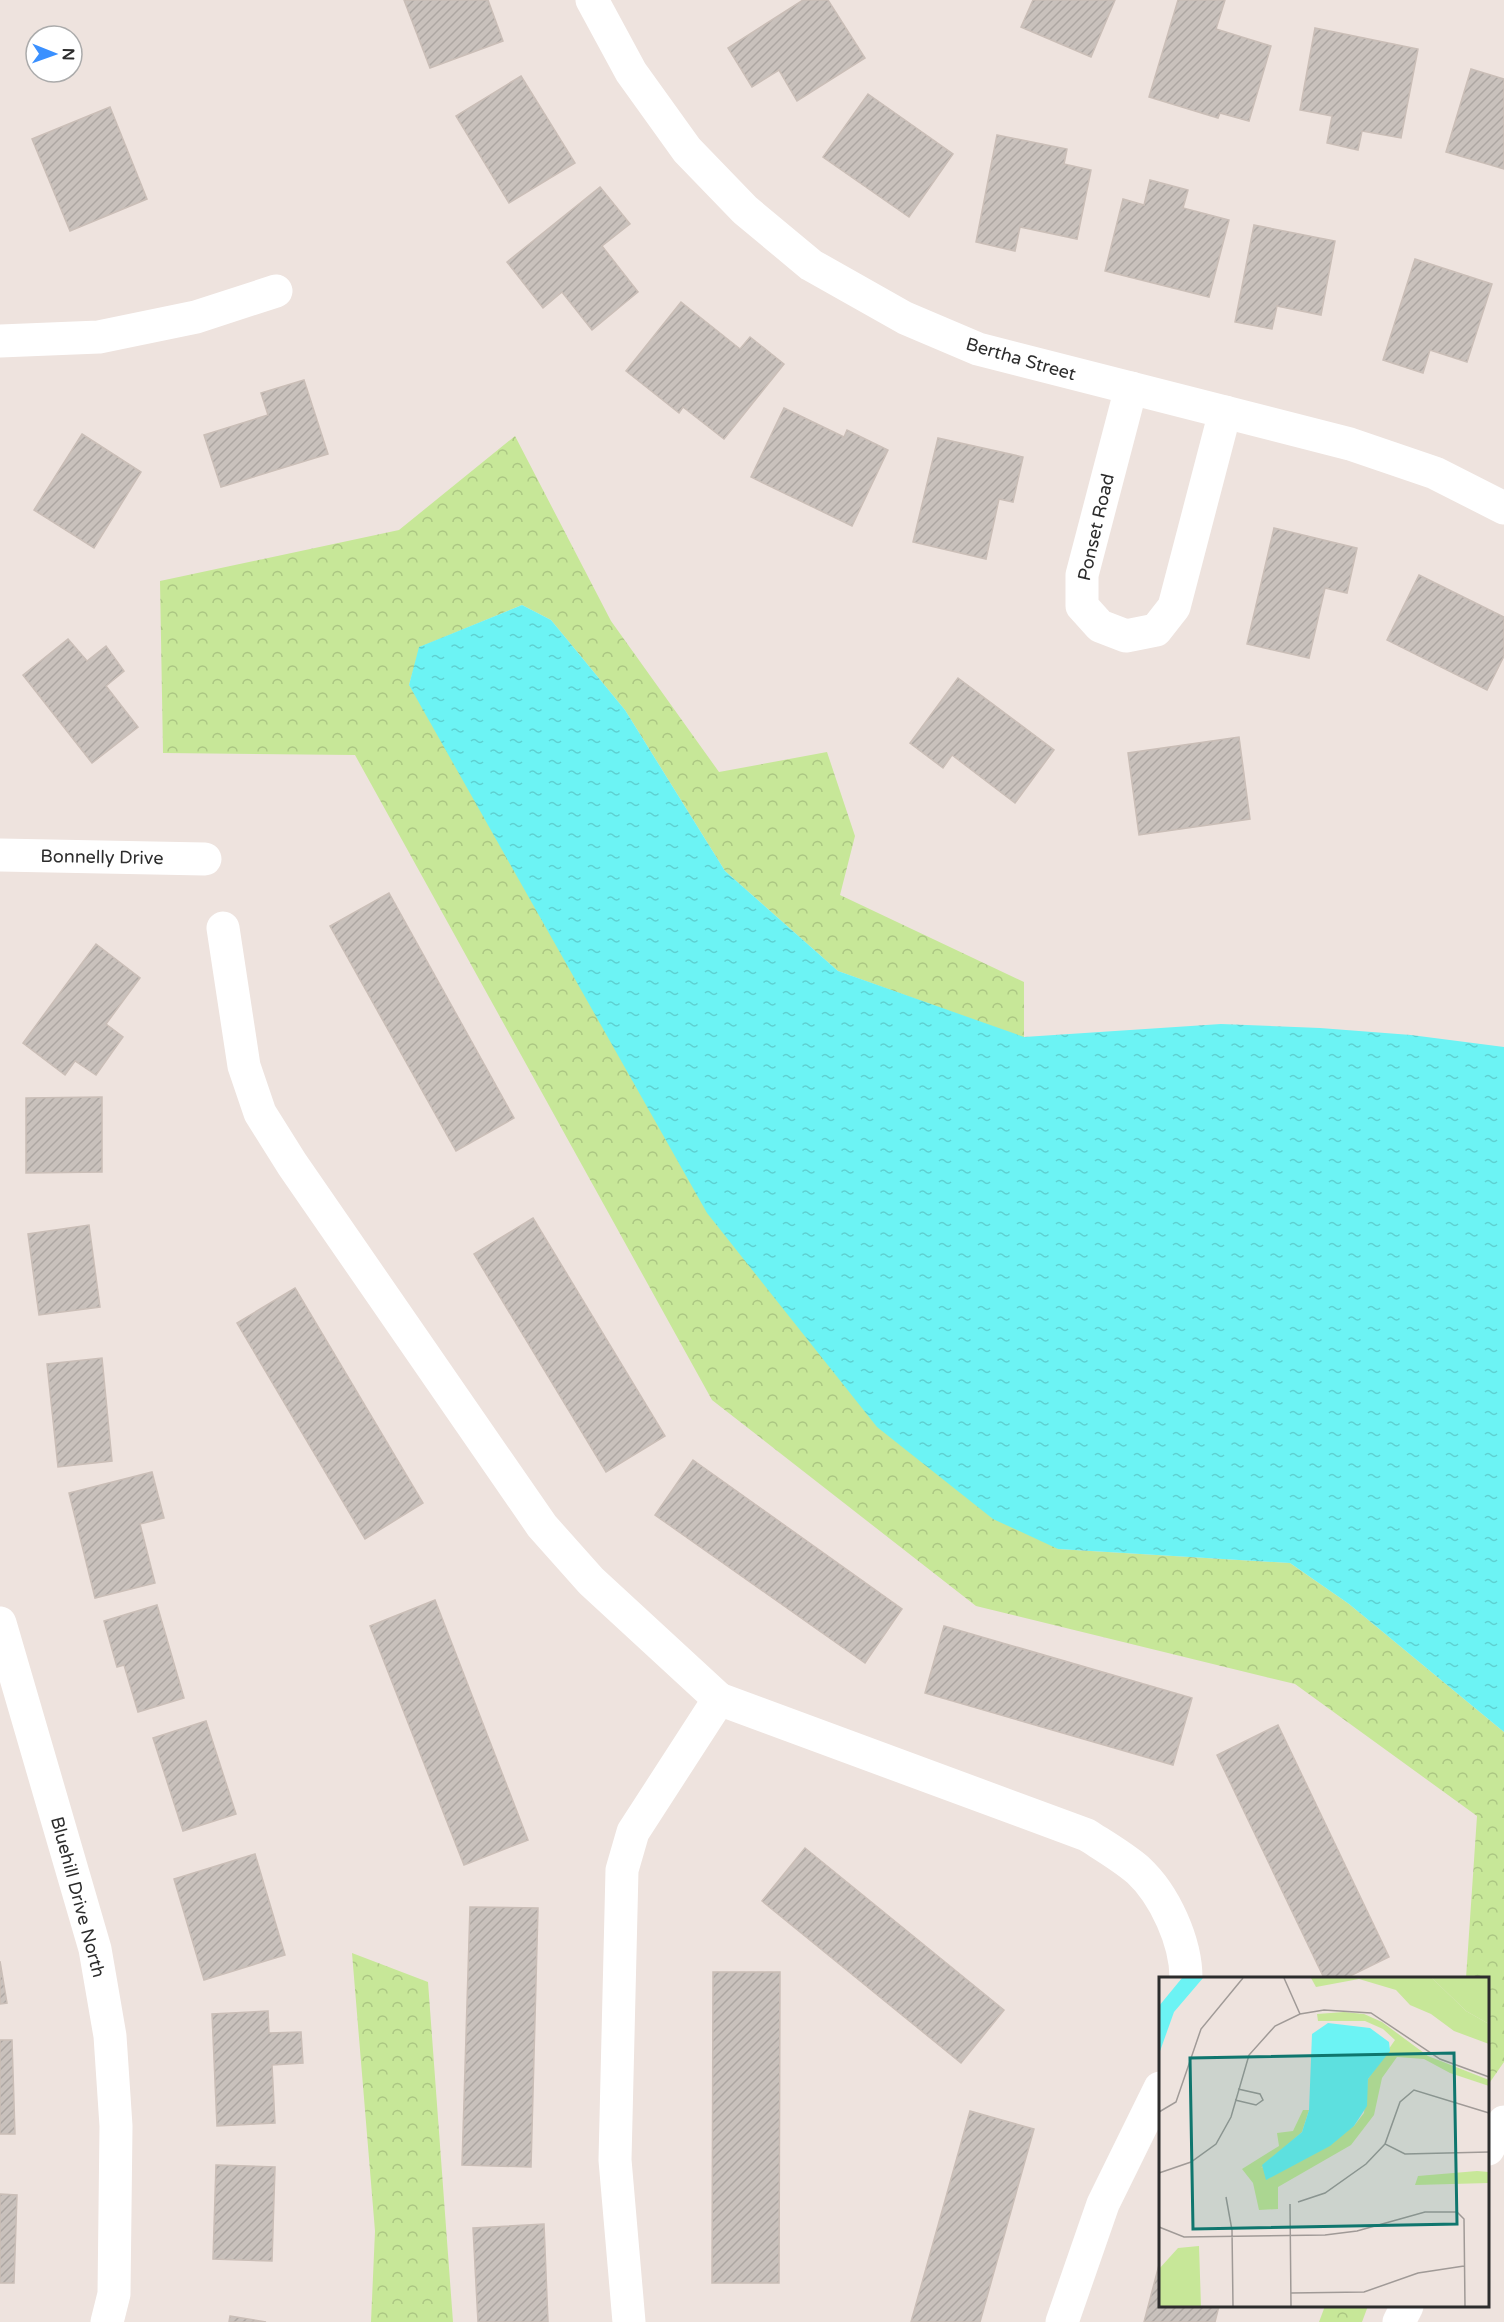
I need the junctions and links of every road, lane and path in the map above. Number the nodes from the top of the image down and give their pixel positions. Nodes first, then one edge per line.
1 (592, 0) edge
2 (276, 291) dead end
3 (0, 341) edge
4 (1131, 388) junction
5 (1225, 412) junction
6 (1504, 508) edge
7 (0, 855) edge
8 (205, 859) dead end
9 (223, 928) dead end
10 (0, 1623) edge
11 (719, 1699) junction
12 (1186, 1977) edge
13 (1159, 2092) edge
14 (1504, 2122) edge
15 (1489, 2147) edge
16 (1406, 2307) edge
17 (107, 2322) edge
18 (629, 2322) edge
19 (1062, 2322) edge
20 (1399, 2322) edge

1 - 4 street, Bertha Street
2 - 3 street
4 - 5 street, Bertha Street
4 - 5 street, Ponset Road
5 - 6 street, Bertha Street
7 - 8 street, Bonnelly Drive
9 - 11 street
10 - 17 street, Bluehill Drive North
11 - 12 street
11 - 18 street
13 - 19 street
14 - 15 street
16 - 20 street

